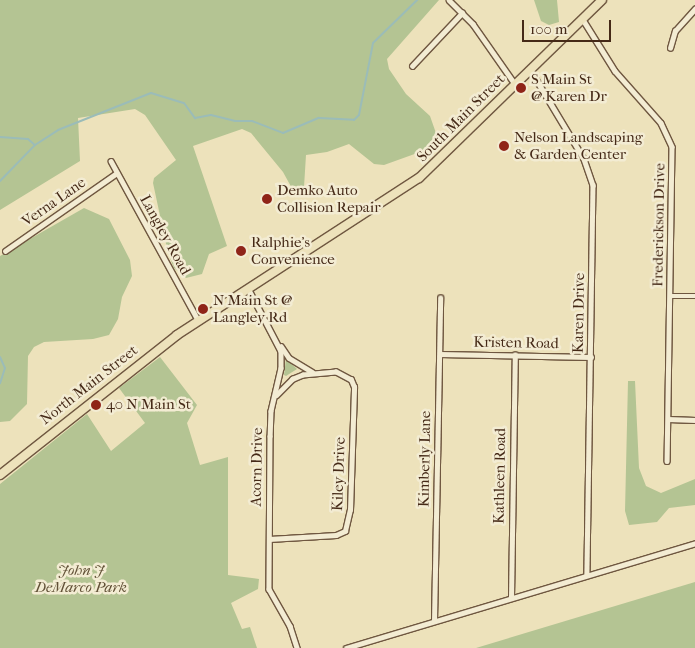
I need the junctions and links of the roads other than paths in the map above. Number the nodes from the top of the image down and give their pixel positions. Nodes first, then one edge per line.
1 (449, 0) edge
2 (602, 0) edge
3 (695, 9) edge
4 (462, 13) junction
5 (582, 18) junction
6 (670, 48) dead end
7 (412, 66) dead end
8 (530, 69) junction
9 (515, 84) junction
10 (111, 161) dead end
11 (117, 172) junction
12 (5, 252) dead end
13 (248, 288) junction
14 (670, 296) junction
15 (695, 296) edge
16 (440, 298) dead end
17 (198, 320) junction
18 (277, 340) junction
19 (440, 354) junction
20 (515, 355) junction
21 (591, 356) junction
22 (314, 372) junction
23 (275, 397) junction
24 (668, 419) junction
25 (695, 420) edge
26 (667, 461) dead end
27 (0, 475) edge
28 (270, 539) junction
29 (695, 543) edge
30 (587, 575) junction
31 (511, 598) junction
32 (434, 621) junction
33 (297, 648) edge
34 (346, 648) edge

1 - 4 street
2 - 5 main road, South Main Street
3 - 6 street
4 - 7 street
4 - 9 street
5 - 8 main road, South Main Street
5 - 14 street, Frederickson Drive
8 - 9 main road, South Main Street
8 - 21 street, Karen Drive
9 - 13 main road, South Main Street
10 - 11 street, Langley Road
11 - 12 street, Verna Lane
11 - 17 street, Langley Road
13 - 17 main road, South Main Street
13 - 18 street, Acorn Drive
14 - 15 street
14 - 24 street, Frederickson Drive
16 - 19 street, Kimberly Lane
17 - 27 main road, North Main Street
18 - 22 street, Kiley Drive
18 - 23 street, Acorn Drive
19 - 20 street, Kristen Road
19 - 32 street, Kimberly Lane
20 - 21 street, Kristen Road
20 - 31 street, Kathleen Road
21 - 30 street, Karen Drive
22 - 23 street, Kiley Drive
22 - 28 street, Kiley Drive
23 - 28 street, Acorn Drive
24 - 25 street
24 - 26 street, Frederickson Drive
28 - 33 street, Acorn Drive
29 - 30 street
30 - 31 street
31 - 32 street
32 - 34 street

